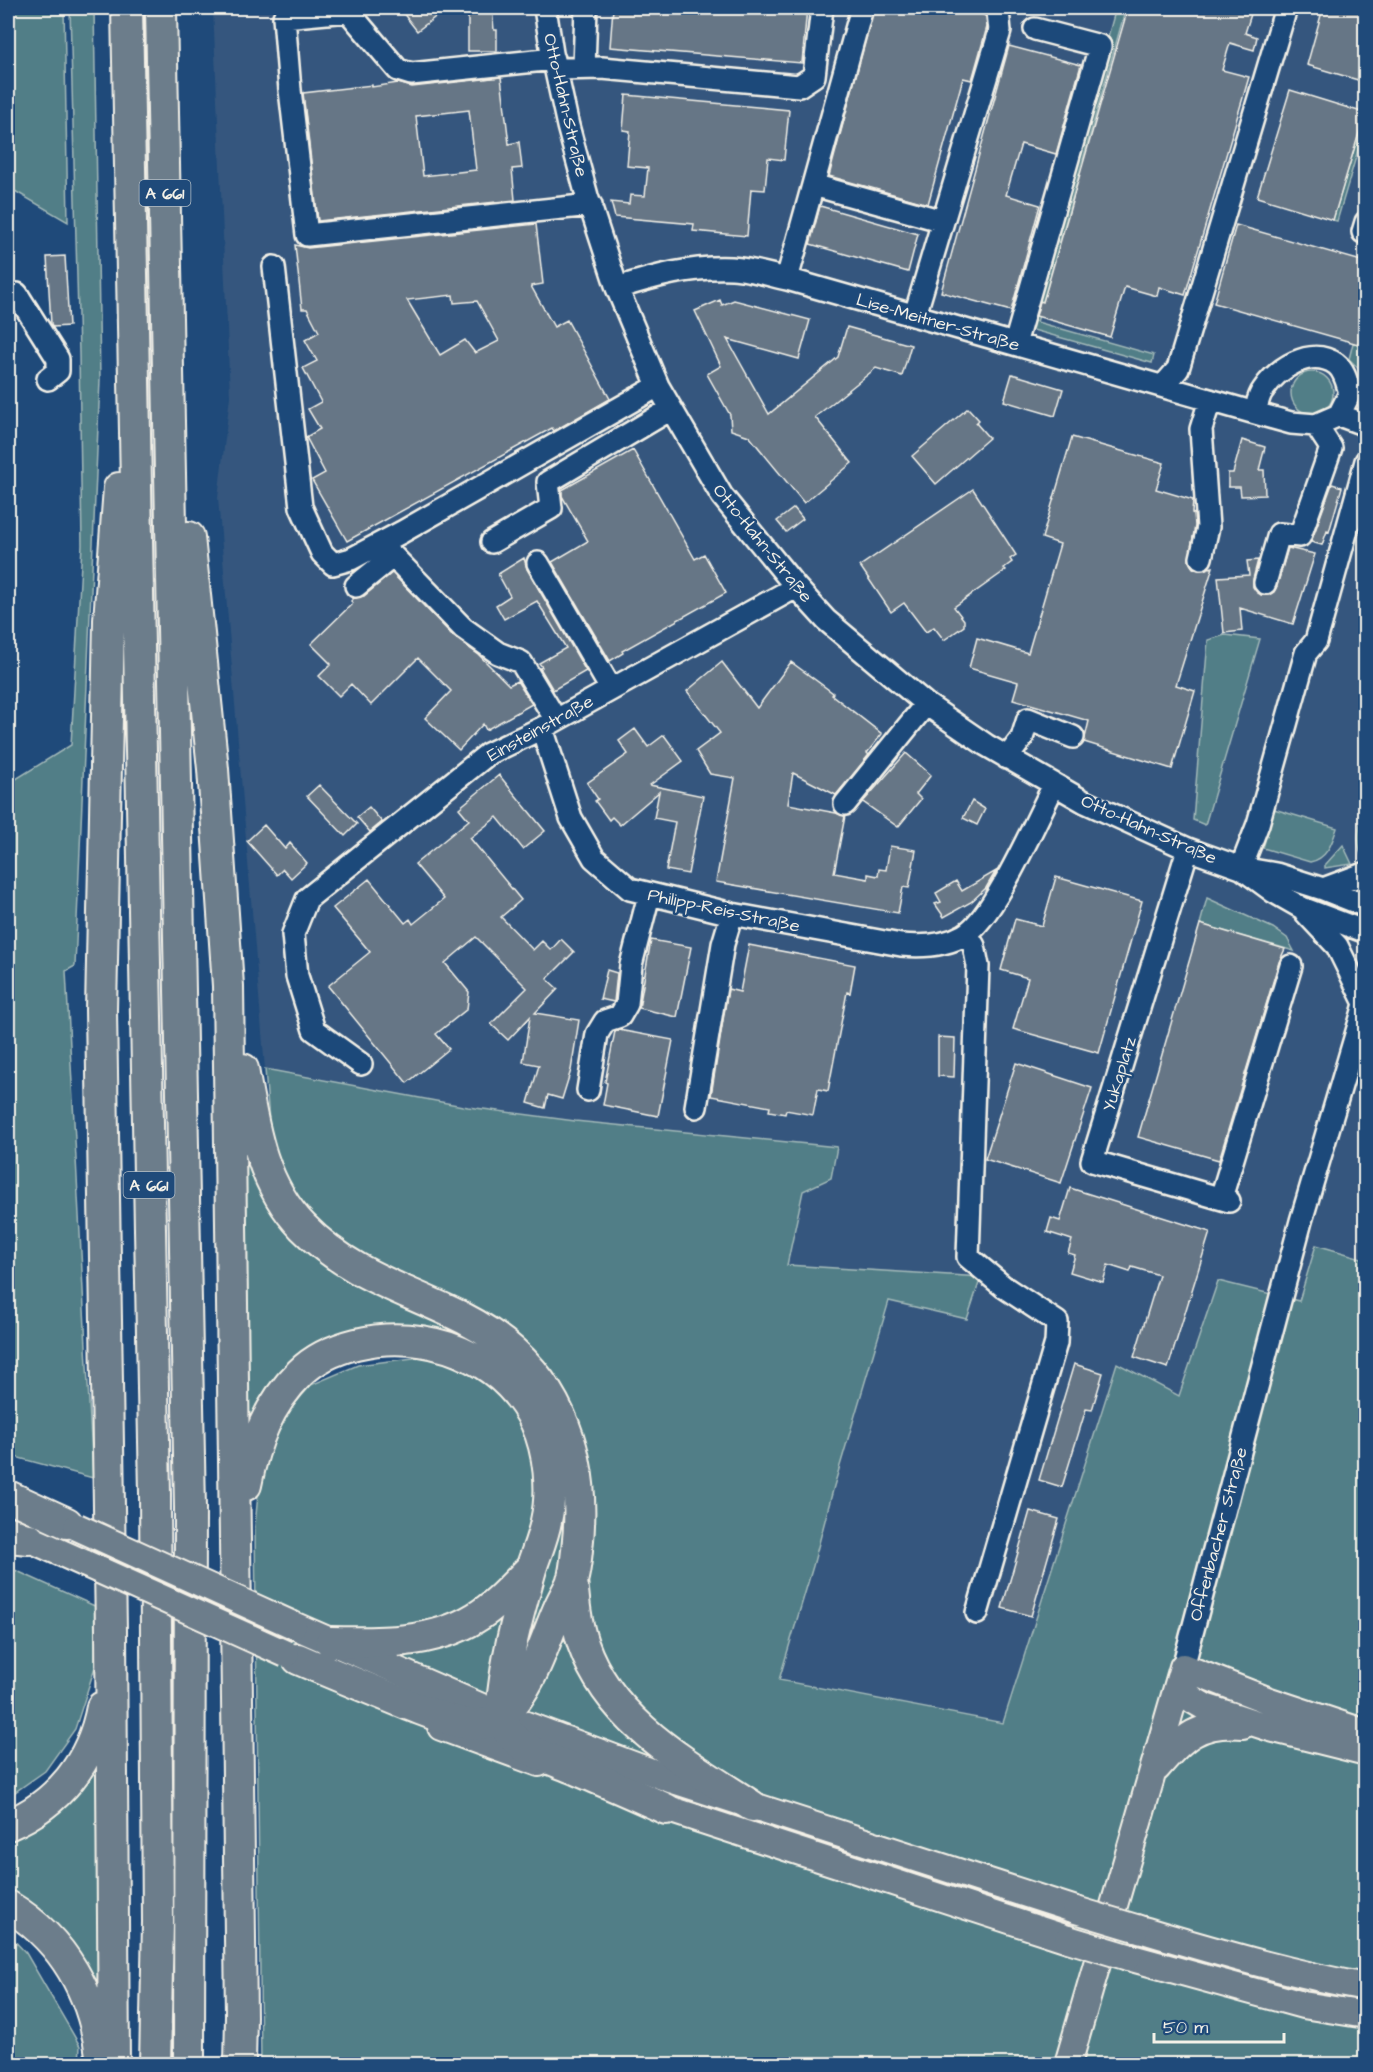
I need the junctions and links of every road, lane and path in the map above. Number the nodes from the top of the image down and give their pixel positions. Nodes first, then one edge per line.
1 (127, 8) edge
2 (161, 8) edge
3 (545, 8) edge
4 (586, 8) edge
5 (822, 8) edge
6 (862, 8) edge
7 (995, 8) edge
8 (1286, 8) edge
9 (1035, 29) dead end
10 (555, 64) junction
11 (584, 68) junction
12 (813, 185) junction
13 (591, 205) junction
14 (943, 221) junction
15 (274, 267) dead end
16 (787, 279) junction
17 (617, 288) junction
18 (16, 294) dead end
19 (132, 305) junction
20 (915, 315) junction
21 (1015, 344) junction
22 (48, 379) dead end
23 (169, 379) junction
24 (658, 386) junction
25 (1163, 386) junction
26 (1210, 400) junction
27 (671, 409) junction
28 (1255, 413) junction
29 (1339, 415) junction
30 (1316, 425) junction
31 (1365, 428) edge
32 (1365, 461) edge
33 (492, 543) dead end
34 (1201, 558) dead end
35 (538, 563) dead end
36 (1265, 583) dead end
37 (356, 586) dead end
38 (796, 587) junction
39 (611, 689) junction
40 (926, 704) junction
41 (549, 724) junction
42 (1073, 737) dead end
43 (1007, 758) junction
44 (1054, 786) junction
45 (845, 804) dead end
46 (1188, 849) junction
47 (1241, 868) junction
48 (1365, 873) edge
49 (1323, 889) junction
50 (649, 895) junction
51 (1365, 906) edge
52 (1302, 908) junction
53 (732, 914) junction
54 (1365, 932) edge
55 (967, 934) junction
56 (1291, 966) dead end
57 (228, 986) junction
58 (1365, 1002) edge
59 (361, 1064) dead end
60 (588, 1090) dead end
61 (696, 1107) dead end
62 (8, 1492) edge
63 (8, 1496) edge
64 (72, 1525) junction
65 (15, 1535) edge
66 (236, 1538) junction
67 (532, 1567) junction
68 (572, 1580) junction
69 (977, 1613) dead end
70 (111, 1630) junction
71 (332, 1642) junction
72 (292, 1657) junction
73 (1183, 1668) junction
74 (502, 1716) junction
75 (1270, 1728) junction
76 (1365, 1733) edge
77 (1365, 1752) edge
78 (1153, 1772) junction
79 (752, 1806) junction
80 (666, 1809) junction
81 (8, 1825) edge
82 (8, 1906) edge
83 (1365, 1987) edge
84 (1365, 2015) edge
85 (102, 2064) edge
86 (114, 2064) edge
87 (154, 2064) edge
88 (189, 2064) edge
89 (240, 2064) edge
90 (1068, 2064) edge

1 - 19 highway, A 661
2 - 23 highway, A 661
3 - 10 street, Otto-Hahn-Straße
4 - 11 street
5 - 11 street
6 - 12 street
7 - 14 street
8 - 25 street
9 - 21 street
10 - 11 street
10 - 13 street, Otto-Hahn-Straße
10 - 13 street
12 - 14 street
12 - 16 street
13 - 17 street, Otto-Hahn-Straße
14 - 20 street
15 - 24 street
16 - 17 street, Lise-Meitner-Straße
16 - 20 street, Lise-Meitner-Straße
17 - 24 street, Otto-Hahn-Straße
18 - 22 street
19 - 70 highway
19 - 87 highway, A 661
20 - 21 street, Lise-Meitner-Straße
21 - 25 street, Lise-Meitner-Straße
23 - 57 highway
23 - 88 highway, A 661
24 - 27 street, Otto-Hahn-Straße
25 - 26 street, Lise-Meitner-Straße
26 - 28 street, Lise-Meitner-Straße
26 - 34 street
27 - 33 street
27 - 38 street, Otto-Hahn-Straße
28 - 29 street
28 - 30 street, Lise-Meitner-Straße
29 - 30 street
29 - 31 street
30 - 36 street
32 - 47 street
35 - 39 street
37 - 41 street, Philipp-Reis-Straße
38 - 39 street, Einsteinstraße
38 - 40 street, Otto-Hahn-Straße
39 - 41 street, Einsteinstraße
40 - 43 street, Otto-Hahn-Straße
40 - 45 street
41 - 50 street, Philipp-Reis-Straße
41 - 59 street, Einsteinstraße
42 - 43 street
43 - 44 street, Otto-Hahn-Straße
44 - 46 street, Otto-Hahn-Straße
44 - 55 street, Philipp-Reis-Straße
46 - 47 street, Otto-Hahn-Straße
46 - 56 street, Yukaplatz
47 - 49 street, Otto-Hahn-Straße
47 - 52 street, Otto-Hahn-Straße
48 - 49 street
49 - 51 street, Otto-Hahn-Straße
50 - 53 street, Philipp-Reis-Straße
50 - 60 street
52 - 54 street, Otto-Hahn-Straße
52 - 58 street, Offenbacher Straße
53 - 55 street, Philipp-Reis-Straße
53 - 61 street
55 - 69 street
57 - 66 highway
57 - 68 highway
58 - 73 street, Offenbacher Straße
62 - 64 main road
63 - 64 highway
64 - 71 main road, bridge
65 - 72 main road, bridge
66 - 67 highway
66 - 89 highway
67 - 71 highway
67 - 74 highway
68 - 74 highway
68 - 79 highway
70 - 81 highway
70 - 86 highway
71 - 74 main road
72 - 74 highway
72 - 80 main road
73 - 75 main road
73 - 76 main road
73 - 78 main road, Offenbacher Straße
74 - 79 main road
74 - 80 highway
75 - 77 main road
75 - 78 main road
78 - 90 main road, Offenbacher Straße
79 - 83 main road, bridge
80 - 84 main road, bridge
82 - 85 highway

